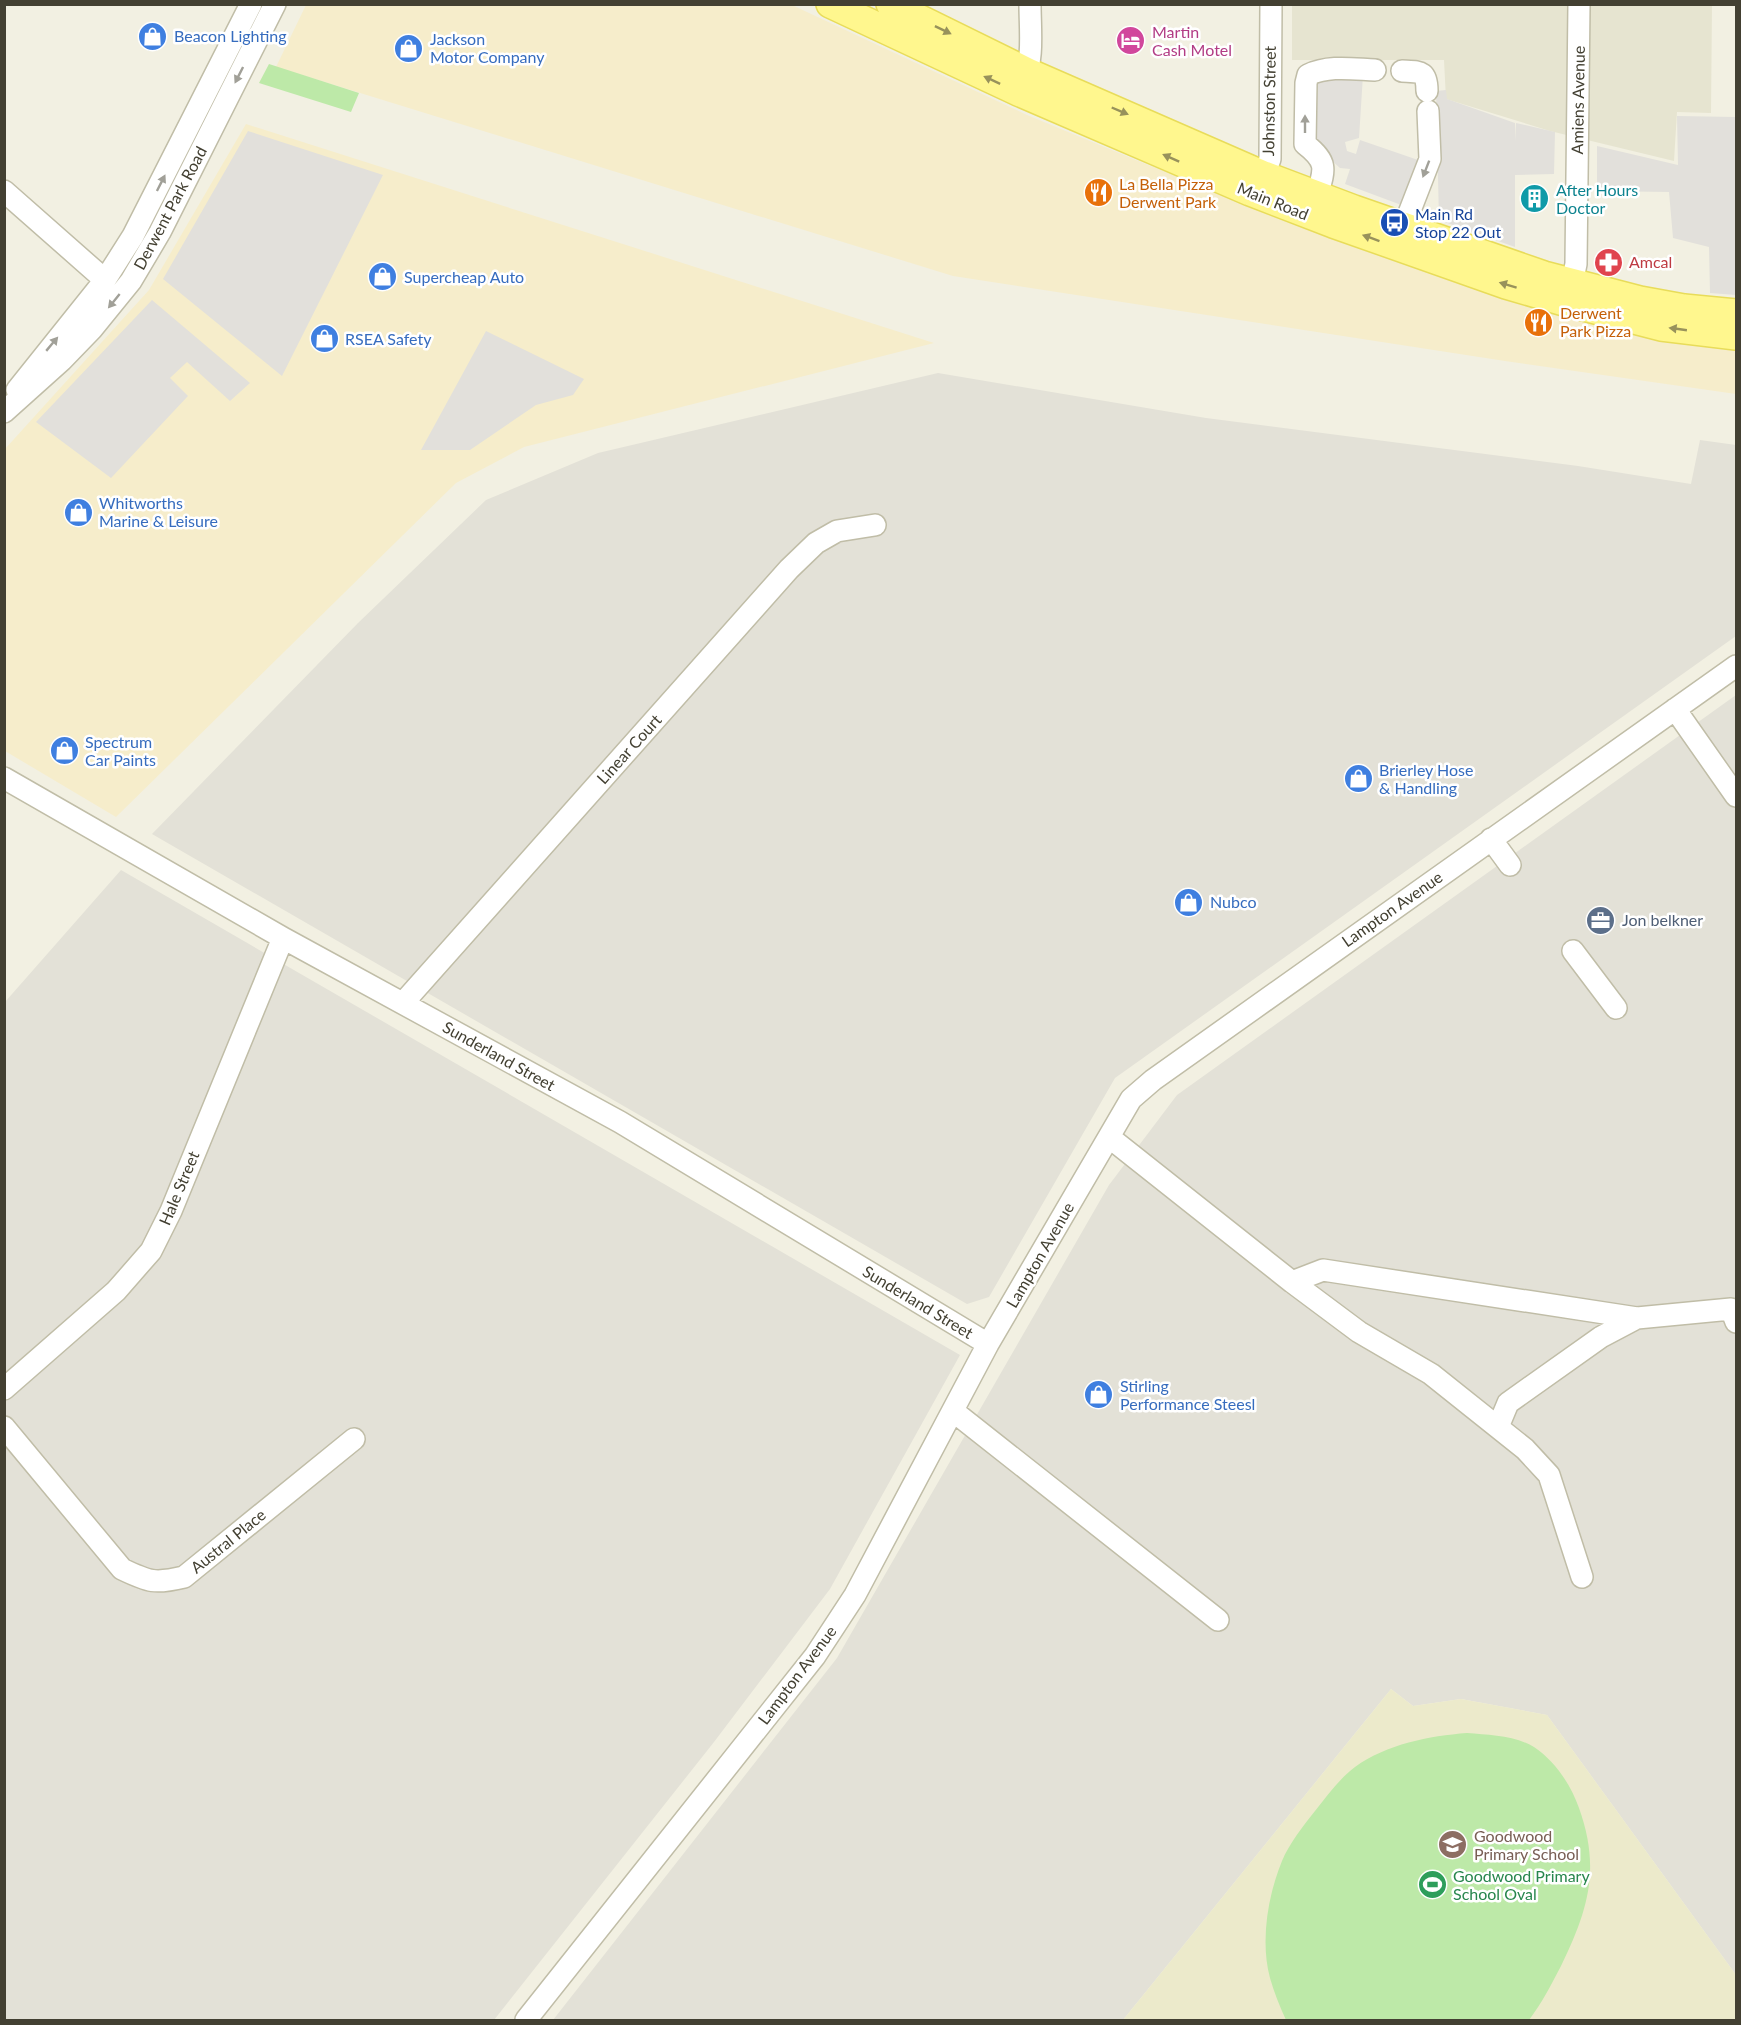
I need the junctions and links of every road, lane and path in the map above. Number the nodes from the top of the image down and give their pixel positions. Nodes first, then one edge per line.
1 (251, 4) edge
2 (275, 4) edge
3 (830, 4) edge
4 (890, 4) edge
5 (1030, 4) edge
6 (1271, 4) edge
7 (1579, 4) edge
8 (1375, 70) dead end
9 (1402, 71) dead end
10 (1023, 82) junction
11 (1260, 185) junction
12 (4, 191) edge
13 (1317, 195) junction
14 (1404, 226) junction
15 (105, 280) junction
16 (1568, 292) junction
17 (1737, 314) edge
18 (1737, 336) edge
19 (4, 410) edge
20 (875, 525) dead end
21 (1737, 666) edge
22 (1675, 709) junction
23 (4, 778) edge
24 (1737, 796) edge
25 (1491, 839) junction
26 (1510, 865) dead end
27 (283, 938) junction
28 (1573, 951) dead end
29 (403, 1003) junction
30 (1616, 1008) dead end
31 (1109, 1137) junction
32 (1292, 1282) junction
33 (1637, 1318) junction
34 (1737, 1322) edge
35 (988, 1344) junction
36 (4, 1389) edge
37 (953, 1411) junction
38 (4, 1427) edge
39 (1497, 1427) junction
40 (354, 1439) dead end
41 (1582, 1577) dead end
42 (1218, 1620) dead end
43 (526, 2020) edge

15 -> 1 street, Derwent Park Road
2 -> 19 street, Derwent Park Road
10 -> 3 main road, Main Road
4 -> 10 main road, Main Road
5 - 10 street
6 - 11 street, Johnston Street
7 - 16 street, Amiens Avenue
13 -> 8 street
9 -> 14 street
10 - 11 main road, Main Road
11 - 13 main road, Main Road
16 -> 11 main road, Main Road
12 - 15 street
13 - 14 main road, Main Road
14 - 16 main road, Main Road
19 -> 15 street, Derwent Park Road
16 - 17 main road, Main Road
18 -> 16 main road, Main Road
20 - 29 street, Linear Court
21 - 22 street, Lampton Avenue
22 - 24 street
22 - 25 street, Lampton Avenue
23 - 27 street, Sunderland Street
25 - 26 street
25 - 31 street, Lampton Avenue
27 - 29 street, Sunderland Street
27 - 36 street, Hale Street
28 - 30 street
29 - 35 street, Sunderland Street
31 - 32 street
31 - 35 street, Lampton Avenue
32 - 33 street
32 - 39 street
33 - 34 street
33 - 39 street
35 - 37 street, Lampton Avenue
37 - 42 street
37 - 43 street, Lampton Avenue
38 - 40 street, Austral Place
39 - 41 street

